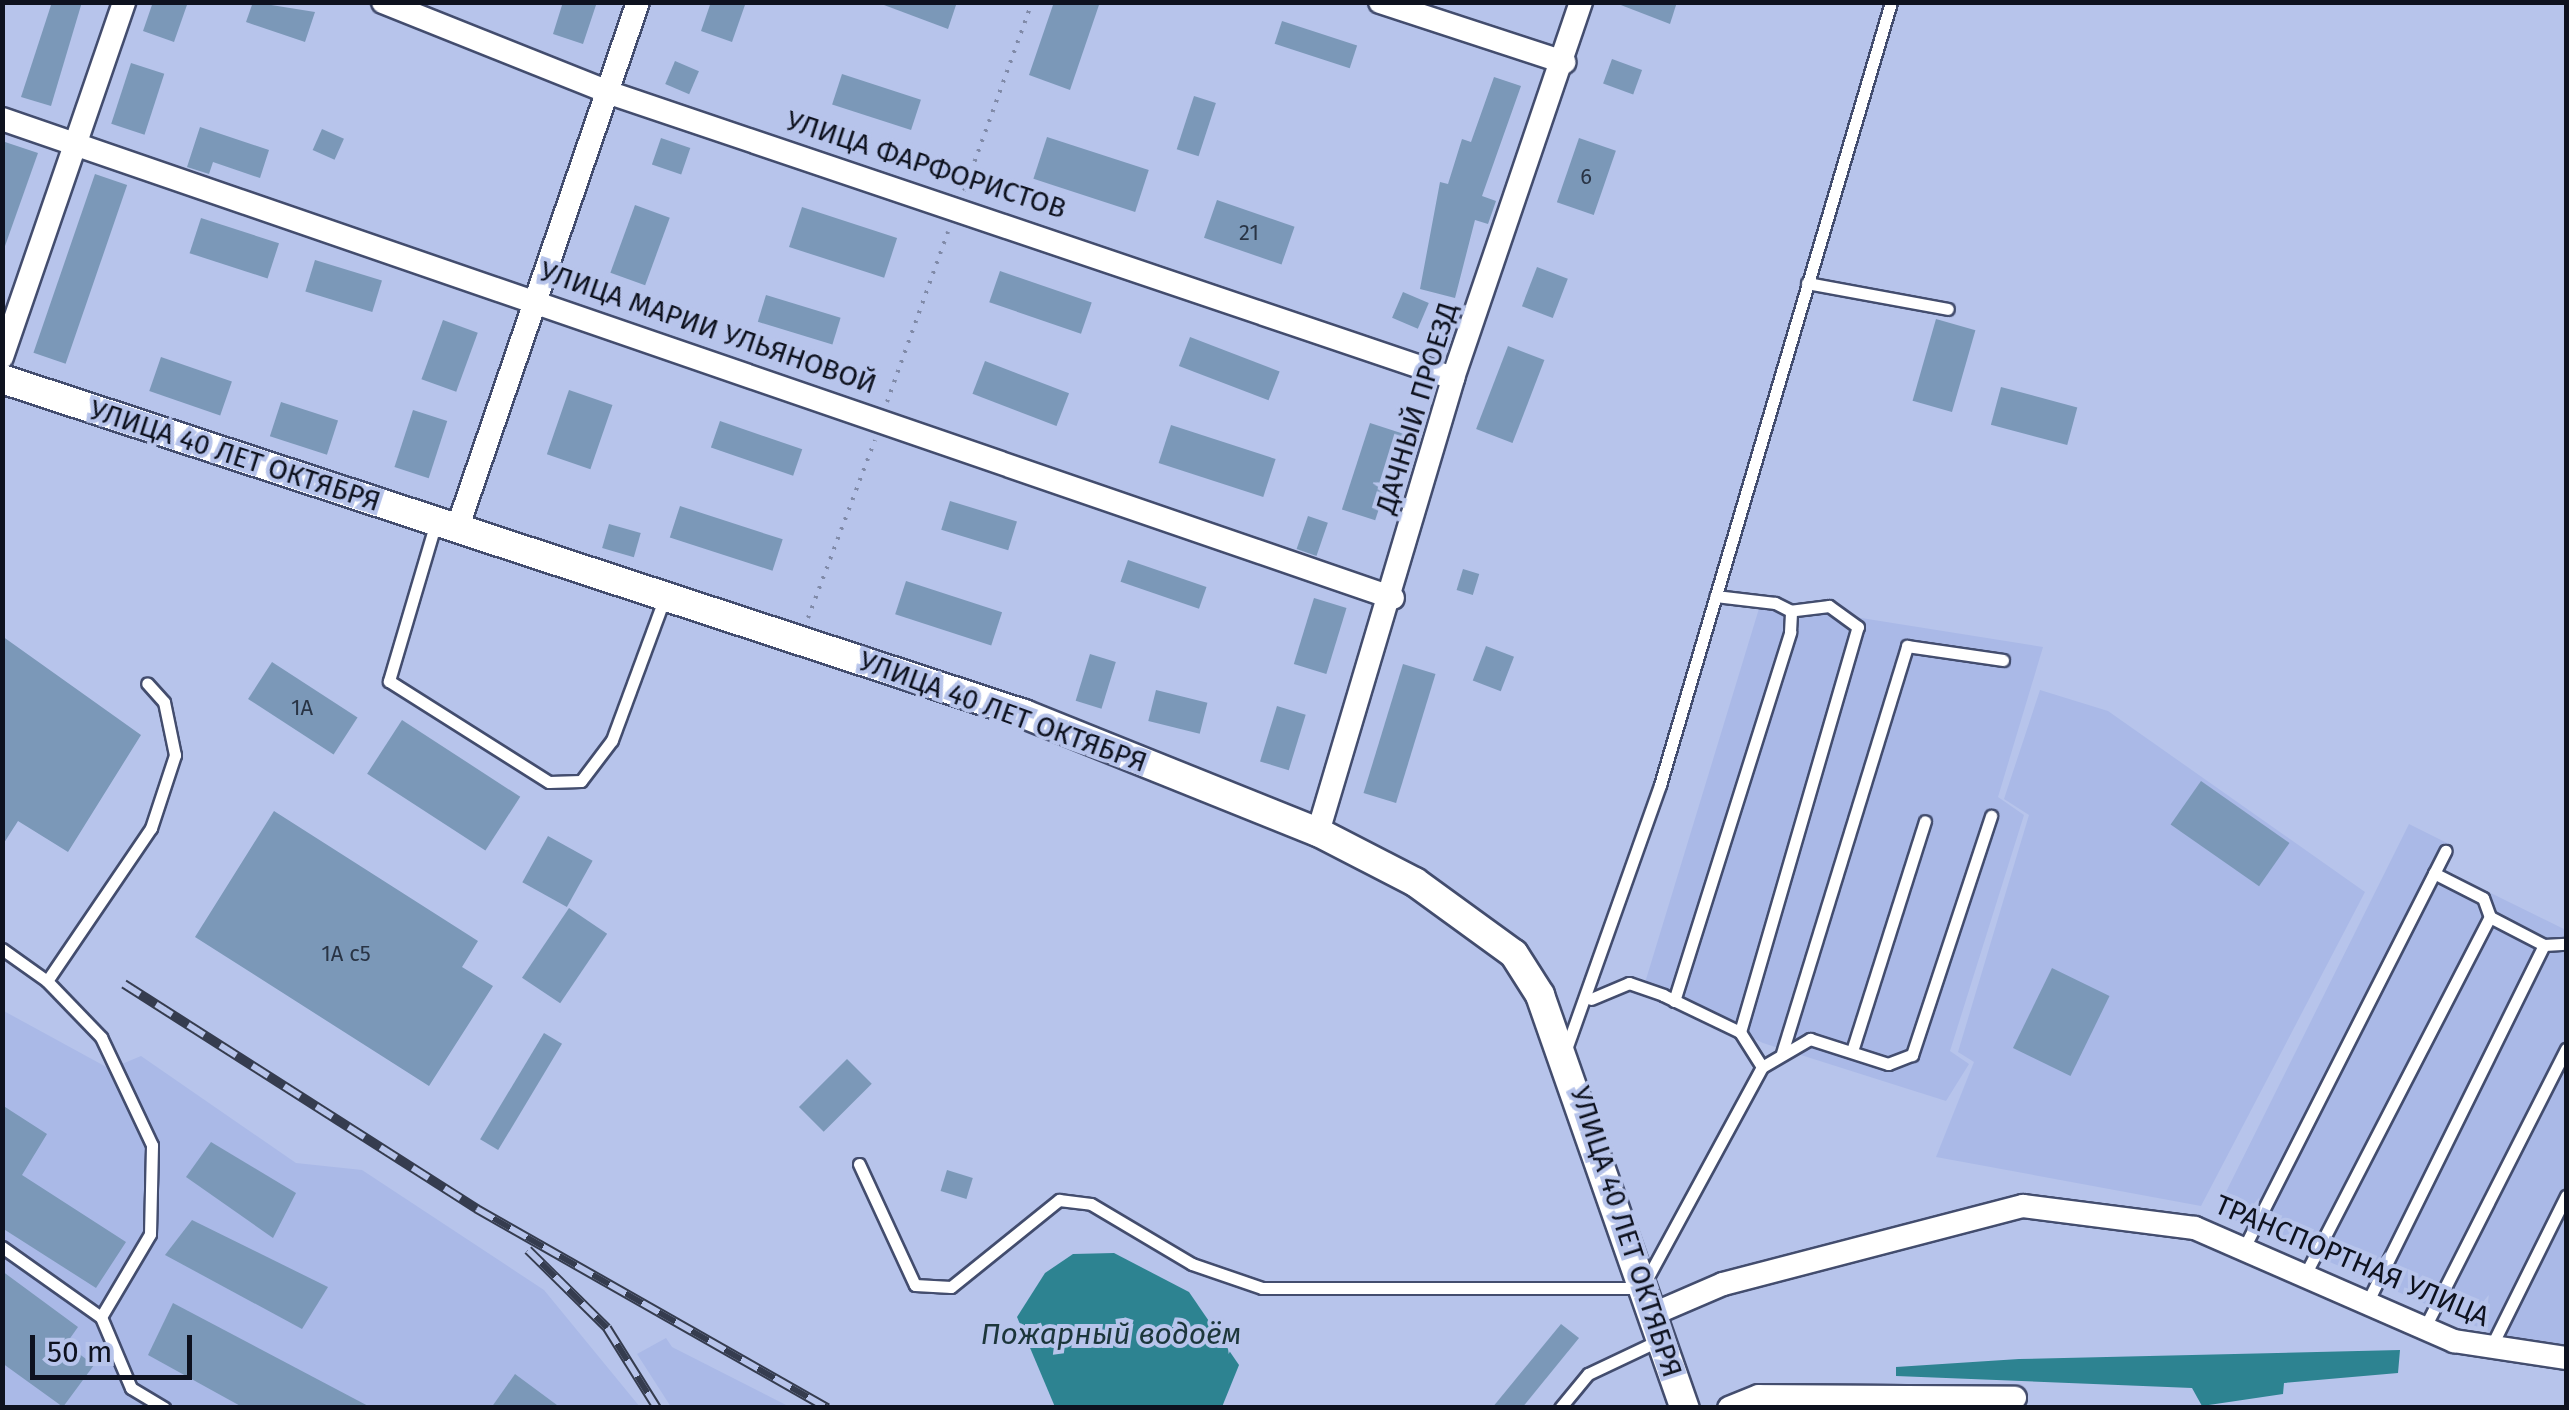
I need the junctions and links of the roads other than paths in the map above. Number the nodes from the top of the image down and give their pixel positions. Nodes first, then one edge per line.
1 (124, 2) edge
2 (383, 2) edge
3 (638, 2) edge
4 (1380, 2) edge
5 (1581, 2) edge
6 (1891, 2) edge
7 (1564, 62) junction
8 (610, 93) junction
9 (2, 119) edge
10 (77, 142) junction
11 (1807, 283) junction
12 (540, 302) junction
13 (1948, 309) dead end
14 (2, 357) edge
15 (1454, 378) junction
16 (2, 379) edge
17 (447, 526) junction
18 (1715, 596) junction
19 (666, 597) junction
20 (1393, 598) junction
21 (1791, 611) junction
22 (2002, 660) dead end
23 (147, 683) dead end
24 (1991, 816) dead end
25 (1925, 821) dead end
26 (1318, 832) junction
27 (2445, 852) dead end
28 (2434, 873) junction
29 (2490, 918) junction
30 (2566, 944) edge
31 (2544, 945) junction
32 (2, 949) edge
33 (47, 980) junction
34 (1590, 998) junction
35 (1674, 1000) junction
36 (1740, 1032) junction
37 (2566, 1049) edge
38 (1852, 1051) junction
39 (1566, 1052) junction
40 (1782, 1053) junction
41 (1762, 1067) junction
42 (859, 1164) dead end
43 (2566, 1196) edge
44 (2246, 1244) junction
45 (2, 1247) edge
46 (2308, 1271) junction
47 (1642, 1288) junction
48 (2369, 1300) junction
49 (101, 1317) junction
50 (1656, 1327) junction
51 (2425, 1327) junction
52 (2490, 1351) junction
53 (2564, 1353) edge
54 (2015, 1398) dead end
55 (164, 1408) edge
56 (1560, 1408) edge
57 (1685, 1408) edge
58 (1729, 1408) edge

1 - 10 street
2 - 8 street, УЛИЦА ФАРФОРИСТОВ
3 - 8 street
4 - 7 street
5 - 7 street, ДАЧНЫЙ ПРОЕЗД
6 - 11 lane
7 - 15 street, ДАЧНЫЙ ПРОЕЗД
8 - 12 street
8 - 15 street, УЛИЦА ФАРФОРИСТОВ
9 - 10 street, УЛИЦА МАРИИ УЛЬЯНОВОЙ
10 - 12 street, УЛИЦА МАРИИ УЛЬЯНОВОЙ
10 - 14 street
11 - 13 lane
11 - 18 lane
12 - 17 street
12 - 20 street, УЛИЦА МАРИИ УЛЬЯНОВОЙ
15 - 20 street, ДАЧНЫЙ ПРОЕЗД
16 - 17 street, УЛИЦА 40 ЛЕТ ОКТЯБРЯ
17 - 19 street, УЛИЦА 40 ЛЕТ ОКТЯБРЯ
17 - 19 lane
18 - 21 lane
18 - 34 lane
19 - 26 street, УЛИЦА 40 ЛЕТ ОКТЯБРЯ
20 - 26 street, ДАЧНЫЙ ПРОЕЗД
21 - 35 lane
21 - 36 lane
22 - 40 lane
23 - 33 lane
24 - 38 lane
25 - 38 lane
26 - 39 street, УЛИЦА 40 ЛЕТ ОКТЯБРЯ
27 - 28 lane
28 - 29 lane
28 - 44 lane
29 - 31 lane
29 - 46 lane
30 - 31 lane
31 - 48 lane
32 - 33 lane
33 - 49 lane
34 - 35 lane
34 - 39 lane
35 - 36 lane
36 - 41 lane
37 - 51 lane
38 - 40 lane
39 - 47 street, УЛИЦА 40 ЛЕТ ОКТЯБРЯ
40 - 41 lane
41 - 47 lane
42 - 47 lane
43 - 52 lane
44 - 46 street, ТРАНСПОРТНАЯ УЛИЦА
44 - 50 street, ТРАНСПОРТНАЯ УЛИЦА
45 - 49 lane
46 - 48 street, ТРАНСПОРТНАЯ УЛИЦА
47 - 50 street, УЛИЦА 40 ЛЕТ ОКТЯБРЯ
48 - 51 street, ТРАНСПОРТНАЯ УЛИЦА
49 - 55 lane
50 - 56 lane
50 - 57 street, УЛИЦА 40 ЛЕТ ОКТЯБРЯ
51 - 52 street, ТРАНСПОРТНАЯ УЛИЦА
52 - 53 street, ТРАНСПОРТНАЯ УЛИЦА
54 - 58 street

